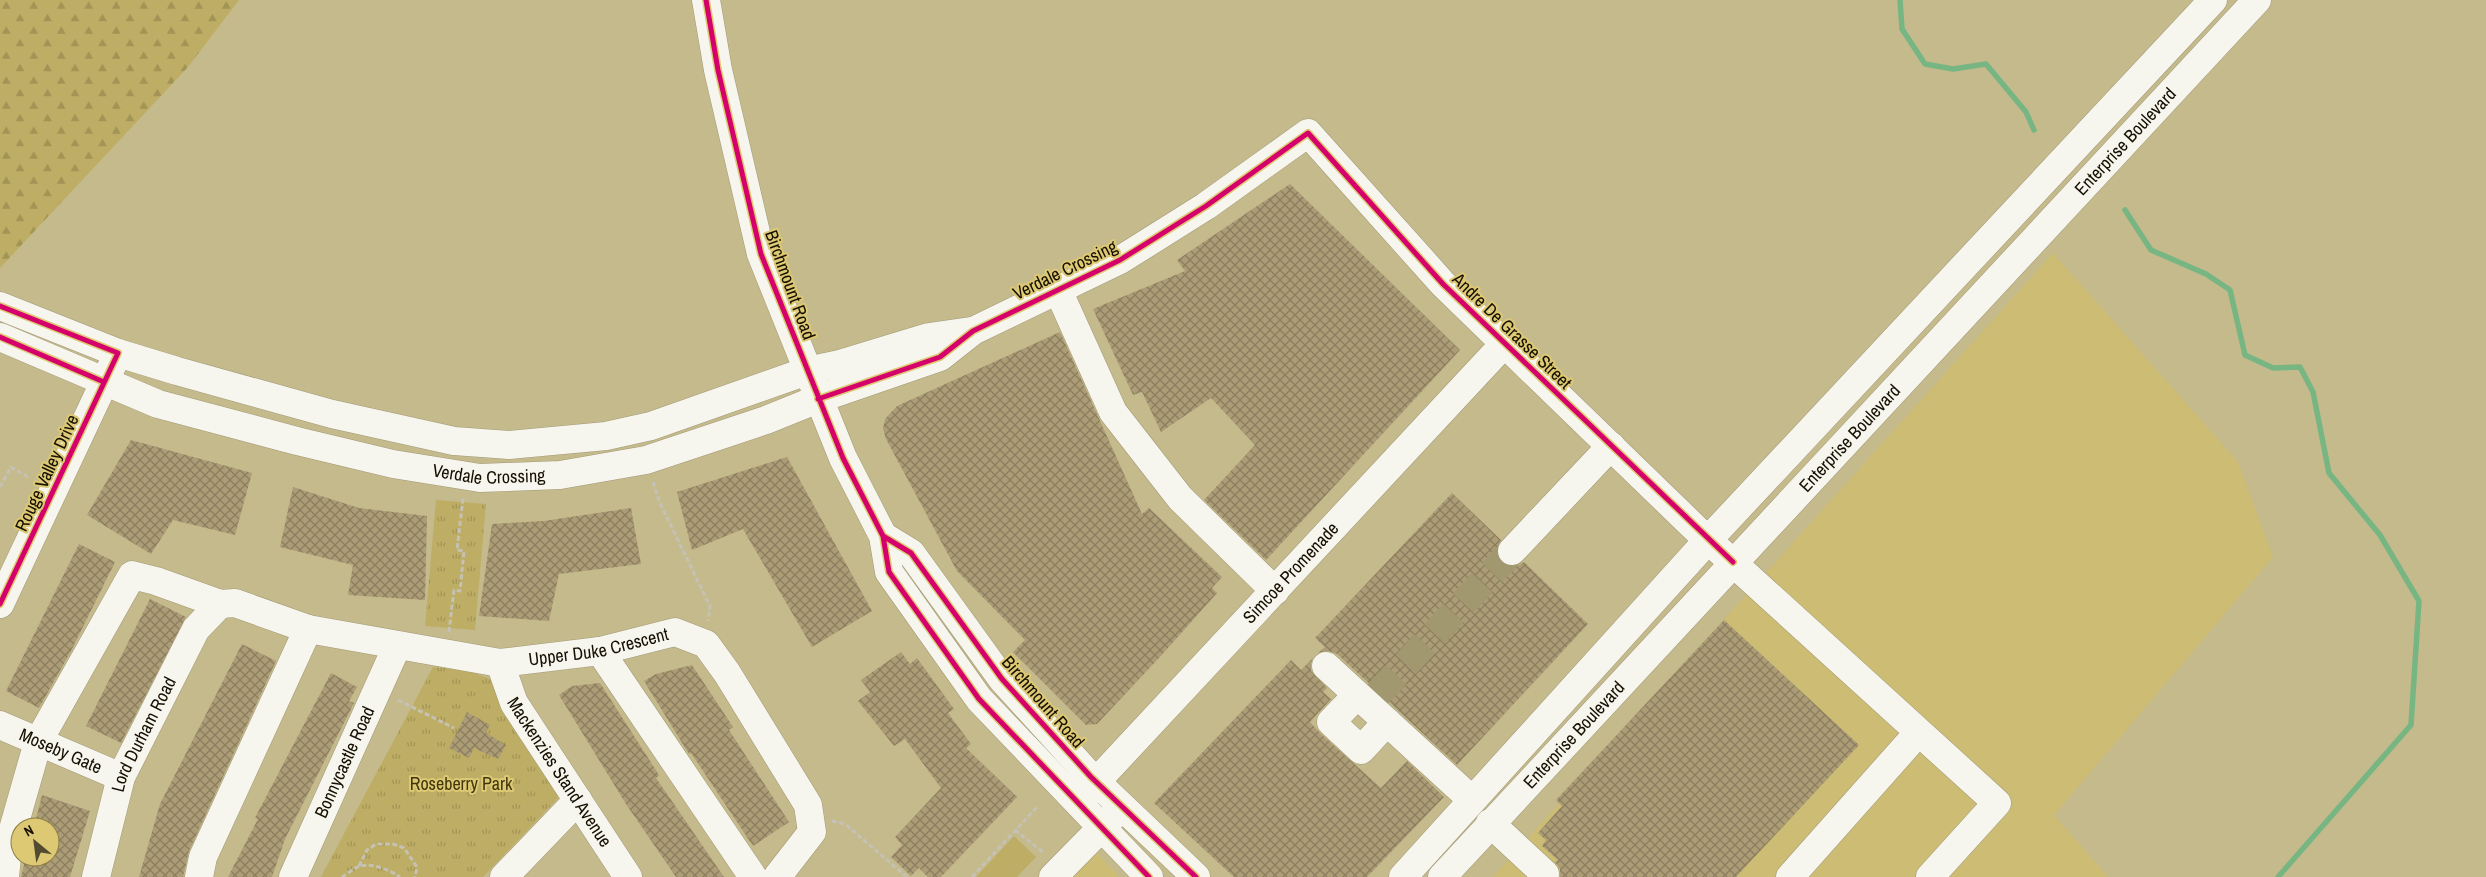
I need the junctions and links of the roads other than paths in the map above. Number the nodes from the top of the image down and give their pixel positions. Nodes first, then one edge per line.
1 (706, 0) edge
2 (2214, 0) edge
3 (2257, 0) edge
4 (1308, 132) joint
5 (1058, 290) junction
6 (0, 306) edge
7 (973, 331) junction
8 (0, 337) edge
9 (1505, 344) junction
10 (118, 353) junction
11 (807, 371) junction
12 (104, 382) junction
13 (818, 399) junction
14 (1611, 446) junction
15 (883, 536) junction
16 (1708, 540) junction
17 (1512, 551) tunnel mouth
18 (1733, 562) junction
19 (1276, 592) junction
20 (0, 604) edge
21 (220, 604) junction
22 (308, 629) junction
23 (397, 646) junction
24 (600, 651) junction
25 (500, 663) junction
26 (1326, 666) dead end
27 (0, 726) edge
28 (1918, 733) junction
29 (38, 742) junction
30 (121, 777) junction
31 (1096, 782) junction
32 (578, 800) junction
33 (1472, 800) junction
34 (1078, 805) junction
35 (1122, 807) junction
36 (1490, 823) junction
37 (1101, 828) junction
38 (1051, 867) edge
39 (1545, 874) dead end
40 (5, 877) edge
41 (96, 877) edge
42 (199, 877) edge
43 (293, 877) edge
44 (504, 877) edge
45 (628, 877) edge
46 (753, 877) edge
47 (776, 877) edge
48 (1149, 877) edge
49 (1196, 877) edge
50 (1403, 877) edge
51 (1442, 877) edge
52 (1790, 877) edge
53 (1930, 877) edge

1 - 11 main road, Birchmount Road
2 - 16 main road, Enterprise Boulevard
3 - 18 main road, Enterprise Boulevard
4 - 5 main road, Verdale Crossing
4 - 9 main road, Andre De Grasse Street
5 - 7 main road, Verdale Crossing
5 - 19 main road
6 - 10 main road, Verdale Crossing
7 - 11 main road, Verdale Crossing
7 - 13 main road, Verdale Crossing
8 - 12 main road, Verdale Crossing
9 - 14 main road, Andre De Grasse Street
9 - 19 main road, Simcoe Promenade
10 - 11 main road, Verdale Crossing
10 - 12 main road, Rouge Valley Drive
11 - 13 main road, Birchmount Road
12 - 13 main road, Verdale Crossing
12 - 20 main road, Rouge Valley Drive
13 - 15 main road, Birchmount Road
14 - 16 main road, Andre De Grasse Street
14 - 17 main road
15 - 31 main road, Birchmount Road
15 - 34 main road, Birchmount Road
16 - 18 main road, Andre De Grasse Street
16 - 33 main road, Enterprise Boulevard
18 - 28 main road, Andre De Grasse Street
18 - 36 main road, Enterprise Boulevard
19 - 31 main road, Simcoe Promenade
21 - 22 main road, Upper Duke Crescent
21 - 29 main road, Upper Duke Crescent
21 - 30 main road, Lord Durham Road
22 - 23 main road, Upper Duke Crescent
22 - 42 main road
23 - 25 main road, Upper Duke Crescent
23 - 43 main road, Bonnycastle Road
24 - 25 main road, Upper Duke Crescent
24 - 46 main road
24 - 47 main road, Upper Duke Crescent
25 - 32 main road, Mackenzies Stand Avenue
26 - 33 main road
27 - 29 main road, Moseby Gate
28 - 52 main road
28 - 53 main road, Andre De Grasse Street
29 - 30 main road, Moseby Gate
29 - 40 main road
30 - 41 main road, Lord Durham Road
31 - 34 main road, Simcoe Promenade
31 - 35 main road, Birchmount Road
32 - 44 main road
32 - 45 main road, Mackenzies Stand Avenue
33 - 50 main road, Enterprise Boulevard
34 - 37 main road, Birchmount Road
35 - 37 main road
35 - 49 main road, Birchmount Road
36 - 39 main road
36 - 51 main road, Enterprise Boulevard
37 - 38 main road
37 - 48 main road, Birchmount Road

